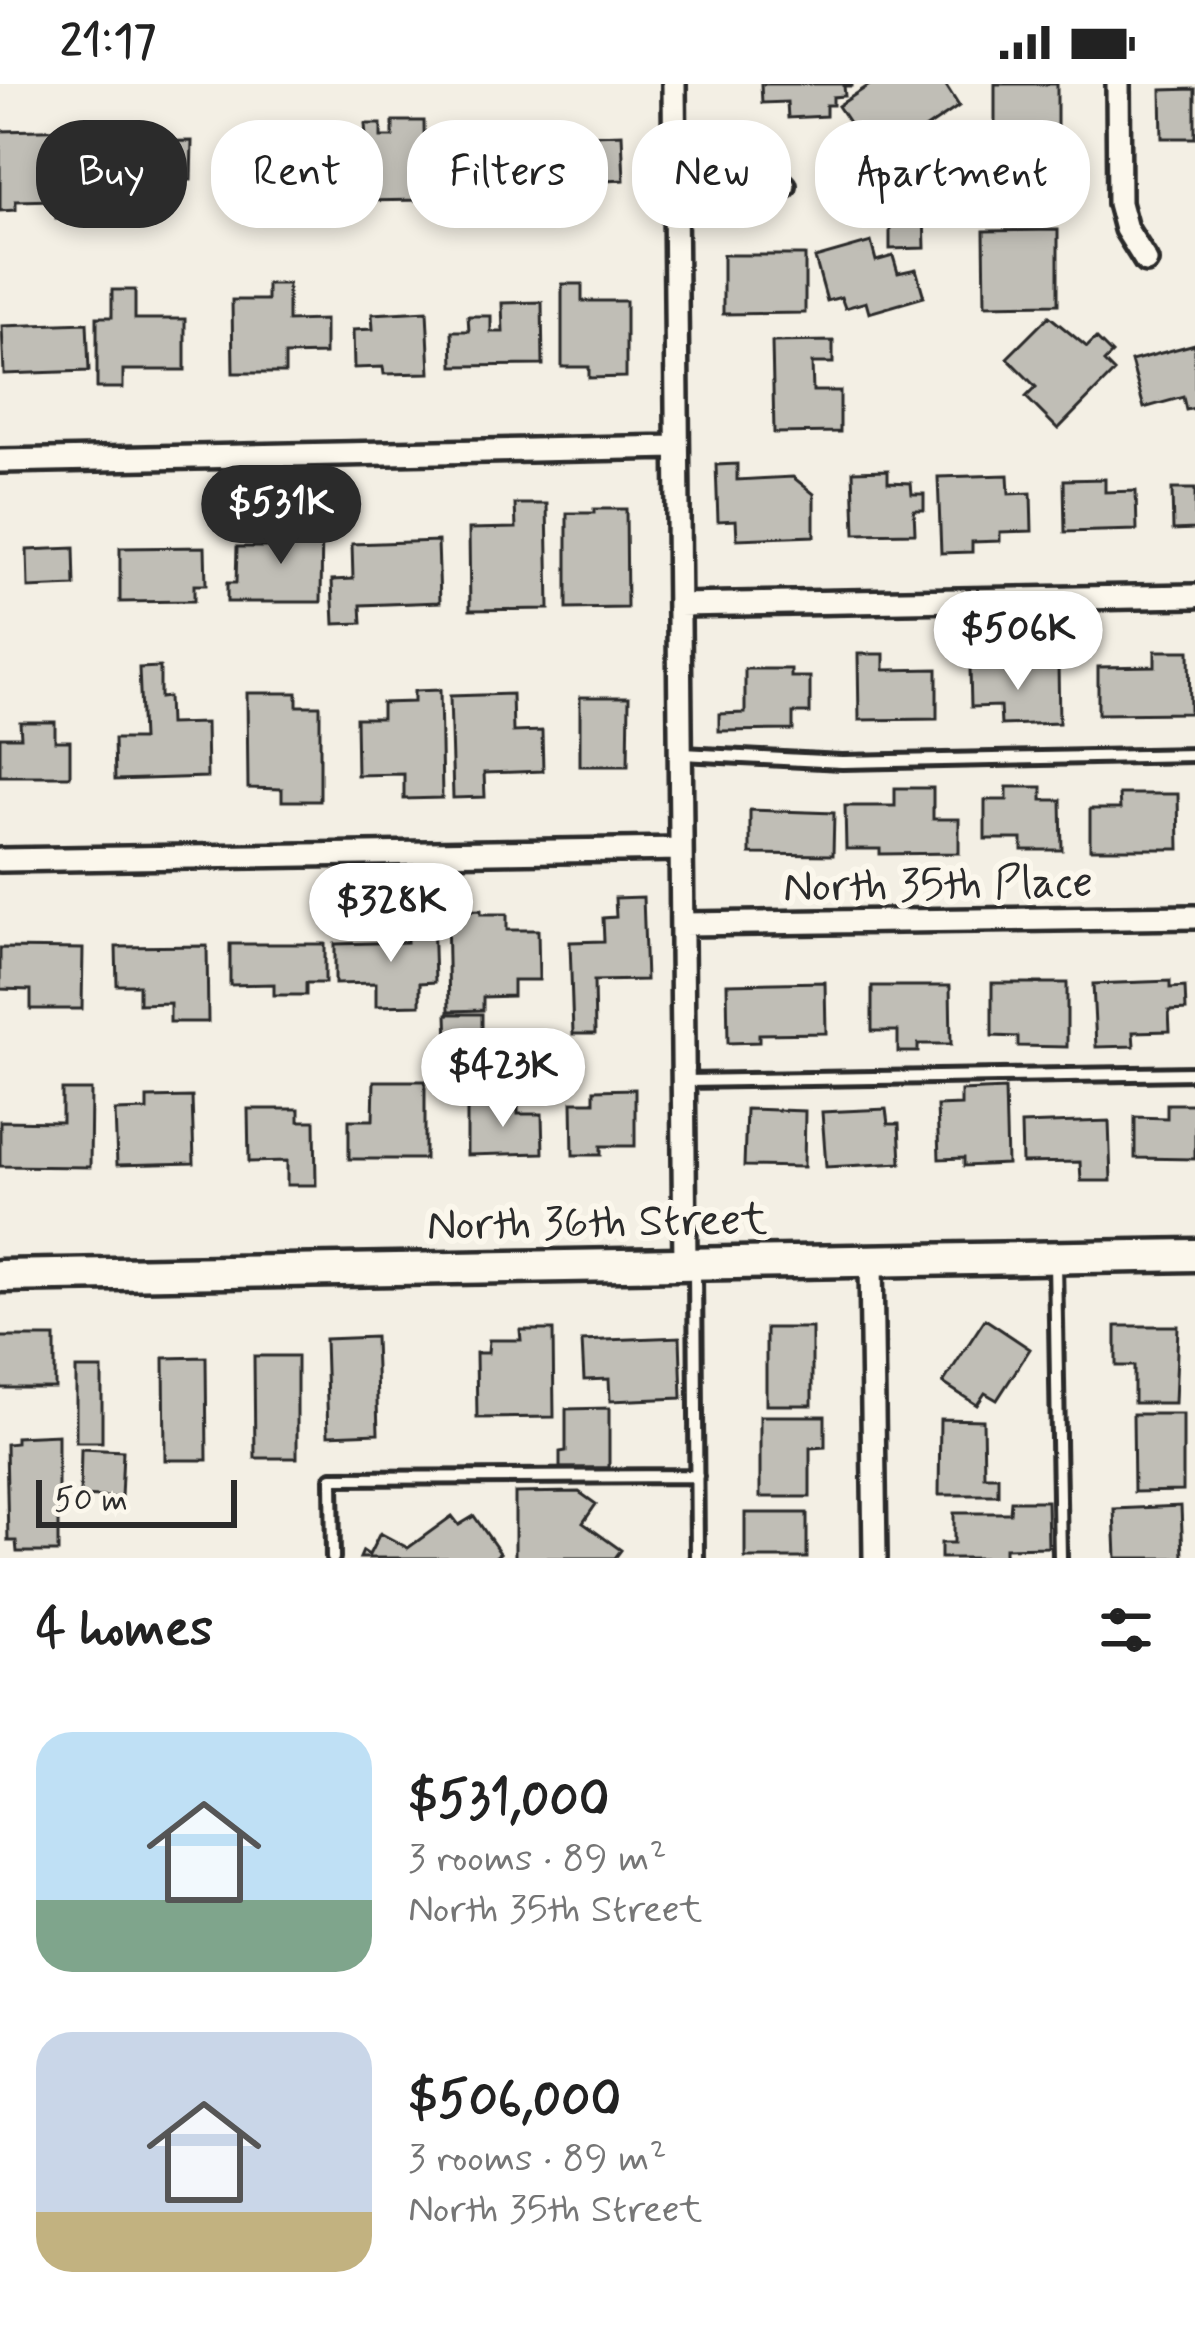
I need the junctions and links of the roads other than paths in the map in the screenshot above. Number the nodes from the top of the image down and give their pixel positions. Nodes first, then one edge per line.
1 (674, 84) edge
2 (1118, 84) edge
3 (674, 120) edge
4 (675, 228) edge
5 (1146, 261) dead end
6 (676, 447) junction
7 (0, 461) edge
8 (1195, 596) edge
9 (679, 605) junction
10 (682, 754) junction
11 (1195, 755) edge
12 (681, 849) junction
13 (0, 860) edge
14 (1195, 917) edge
15 (683, 924) junction
16 (1195, 1073) edge
17 (686, 1081) junction
18 (1195, 1255) edge
19 (1054, 1257) junction
20 (871, 1261) junction
21 (690, 1264) junction
22 (0, 1276) edge
23 (697, 1476) junction
24 (334, 1558) edge
25 (697, 1558) edge
26 (875, 1558) edge
27 (1060, 1558) edge

1 - 3 street
2 - 5 street
4 - 6 street
6 - 7 street
6 - 9 street
8 - 9 street
9 - 10 street
10 - 11 lane
10 - 12 street
12 - 13 street
12 - 15 street
14 - 15 street, North 35th Place
15 - 17 street
16 - 17 lane
17 - 21 street
18 - 19 main road, North 36th Street
19 - 20 main road, North 36th Street
19 - 27 lane
20 - 21 main road, North 36th Street
20 - 26 street
21 - 22 main road, North 36th Street
21 - 23 lane
23 - 24 lane
23 - 25 lane

